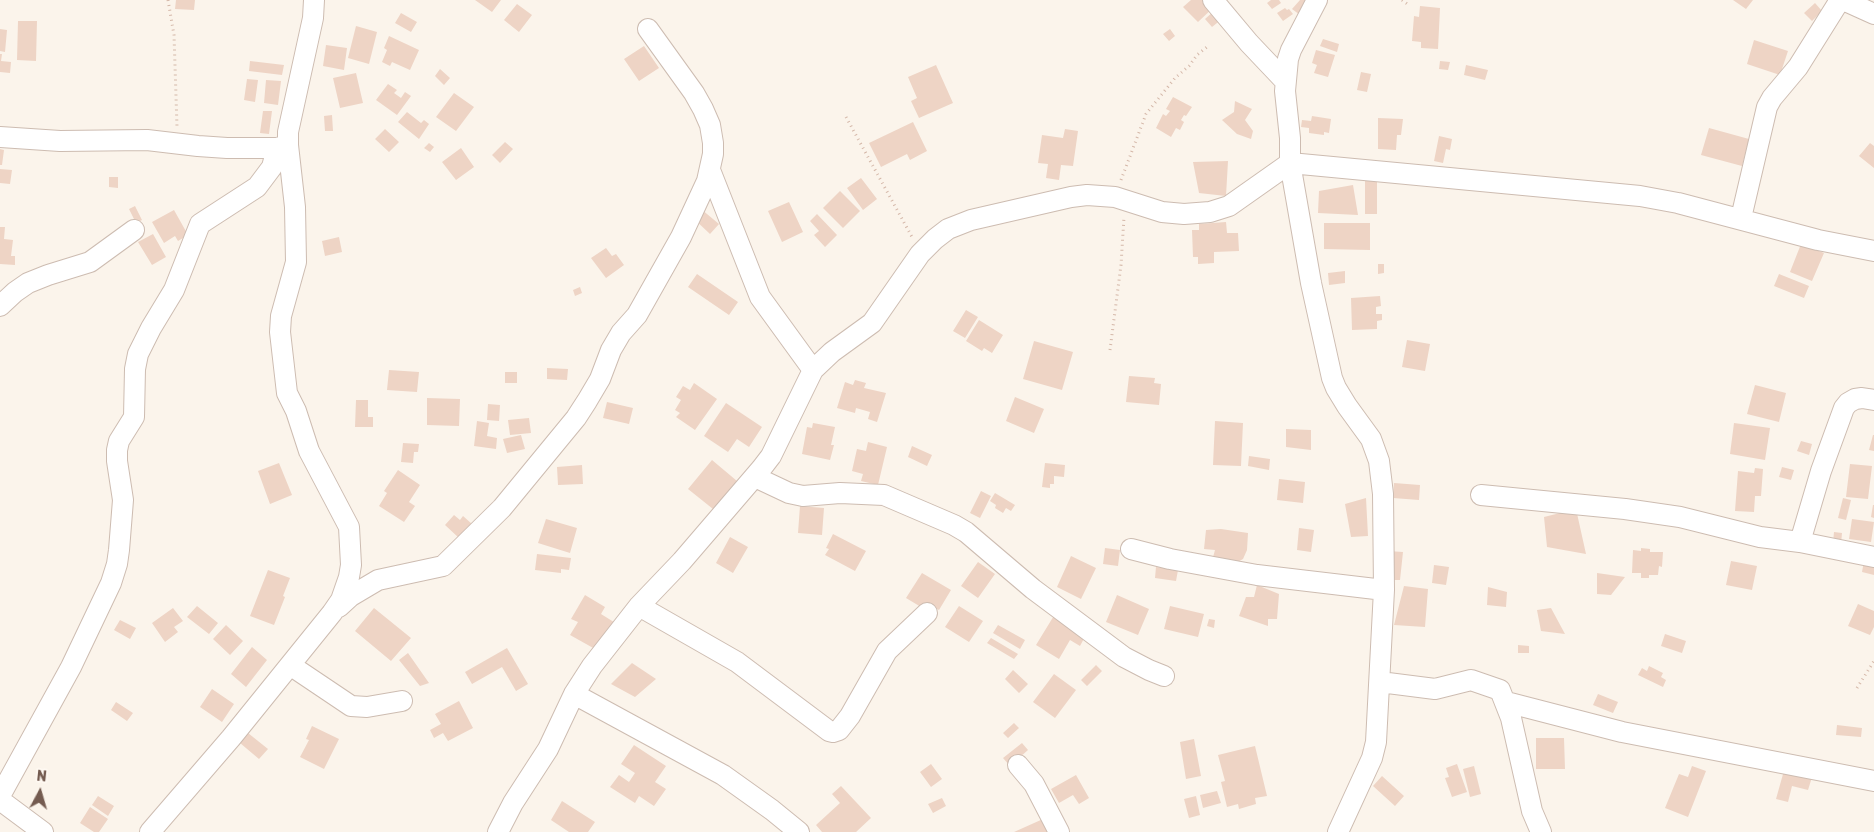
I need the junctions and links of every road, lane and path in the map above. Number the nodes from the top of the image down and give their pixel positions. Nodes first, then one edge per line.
1 (168, 0) edge
2 (314, 0) edge
3 (1213, 0) edge
4 (1317, 0) edge
5 (1402, 0) edge
6 (1842, 0) edge
7 (1410, 6) dead end
8 (1874, 14) edge
9 (648, 29) dead end
10 (1207, 47) dead end
11 (1285, 81) junction
12 (846, 118) dead end
13 (0, 137) edge
14 (176, 143) junction
15 (282, 147) junction
16 (1290, 163) junction
17 (710, 170) junction
18 (1120, 198) junction
19 (1741, 218) junction
20 (134, 230) dead end
21 (1874, 251) edge
22 (920, 254) junction
23 (0, 306) edge
24 (1110, 350) dead end
25 (813, 370) junction
26 (1874, 400) edge
27 (755, 477) junction
28 (1481, 495) dead end
29 (1800, 542) junction
30 (1131, 549) dead end
31 (1874, 557) edge
32 (1384, 590) junction
33 (639, 606) junction
34 (332, 613) junction
35 (927, 613) dead end
36 (1874, 661) edge
37 (290, 665) junction
38 (1164, 676) dead end
39 (1380, 682) junction
40 (1857, 688) dead end
41 (574, 694) junction
42 (402, 701) dead end
43 (1506, 702) junction
44 (1018, 765) dead end
45 (1874, 782) edge
46 (0, 796) edge
47 (0, 800) edge
48 (43, 832) edge
49 (150, 832) edge
50 (498, 832) edge
51 (799, 832) edge
52 (1059, 832) edge
53 (1338, 832) edge
54 (1541, 832) edge

1 - 14 path
2 - 15 street
3 - 11 street
4 - 11 street
5 - 7 path
6 - 8 street
6 - 19 street
9 - 17 street
10 - 18 path
11 - 16 street
12 - 22 path
13 - 14 street
14 - 15 street
15 - 34 street
15 - 46 street
16 - 18 street
16 - 19 street
16 - 32 street
17 - 25 street
17 - 34 street
18 - 22 street
18 - 24 path
19 - 21 street
20 - 23 street
22 - 25 street
25 - 27 street
26 - 29 street
27 - 33 street
27 - 38 street
28 - 29 street
29 - 31 street
30 - 32 street
32 - 39 street
33 - 35 street
33 - 41 street
34 - 37 street
36 - 40 path
37 - 42 street
37 - 49 street
39 - 43 street
39 - 53 street
41 - 50 street
41 - 51 street
43 - 45 street
43 - 54 street
44 - 52 street
47 - 48 street

